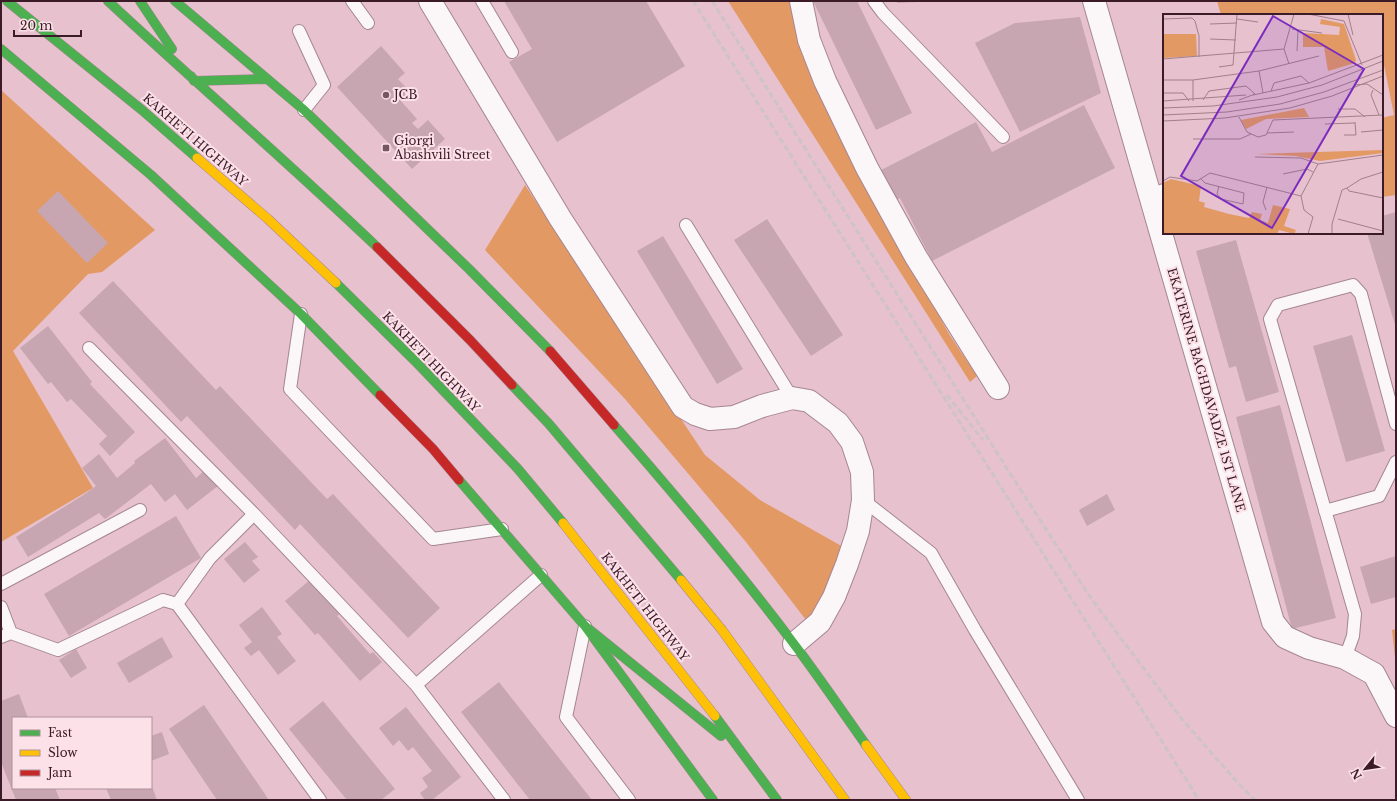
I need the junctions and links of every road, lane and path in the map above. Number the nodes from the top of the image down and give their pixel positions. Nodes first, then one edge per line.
1 (7, 1) edge
2 (108, 1) edge
3 (140, 1) edge
4 (175, 1) edge
5 (352, 1) edge
6 (430, 1) edge
7 (482, 1) edge
8 (801, 1) edge
9 (874, 1) edge
10 (1094, 1) edge
11 (368, 24) dead end
12 (300, 31) dead end
13 (1, 49) edge
14 (512, 52) dead end
15 (266, 79) junction
16 (194, 81) junction
17 (304, 110) junction
18 (1003, 137) dead end
19 (1157, 192) edge
20 (1163, 214) edge
21 (686, 224) dead end
22 (1168, 234) edge
23 (301, 314) junction
24 (89, 348) dead end
25 (998, 388) dead end
26 (792, 398) junction
27 (1396, 424) edge
28 (1396, 462) edge
29 (864, 500) junction
30 (140, 510) dead end
31 (1326, 512) junction
32 (254, 514) junction
33 (502, 529) junction
34 (541, 575) junction
35 (1, 584) edge
36 (177, 604) junction
37 (1, 607) edge
38 (585, 626) junction
39 (6, 635) edge
40 (794, 644) junction
41 (1345, 658) junction
42 (416, 685) junction
43 (1396, 716) edge
44 (746, 757) junction
45 (320, 800) edge
46 (504, 800) edge
47 (629, 800) edge
48 (713, 800) edge
49 (777, 800) edge
50 (845, 800) edge
51 (906, 800) edge
52 (1078, 800) edge

1 - 44 main road, KAKHETI HIGHWAY
2 - 16 main road
3 - 16 main road
4 - 15 main road
5 - 11 lane
6 - 26 street
7 - 14 lane
8 - 25 street
9 - 18 lane
10 - 19 street, EKATERINE BAGHDAVADZE 1ST LANE
12 - 17 lane
13 - 23 main road
15 - 16 main road
15 - 17 main road
16 - 50 main road
17 - 40 main road
19 - 20 street, EKATERINE BAGHDAVADZE 1ST LANE
21 - 26 lane
22 - 41 street, EKATERINE BAGHDAVADZE 1ST LANE
23 - 33 main road
23 - 33 lane
24 - 32 lane
26 - 29 street
27 - 31 lane
28 - 31 lane
29 - 40 street
29 - 52 lane
30 - 35 lane
31 - 41 lane
32 - 36 lane
32 - 42 lane
33 - 34 main road
34 - 38 main road
34 - 42 lane
36 - 39 lane
36 - 45 lane
37 - 39 lane
38 - 44 main road
38 - 47 lane
38 - 48 main road
40 - 51 main road
41 - 43 street, EKATERINE BAGHDAVADZE 1ST LANE
42 - 46 lane
44 - 49 main road, KAKHETI HIGHWAY

